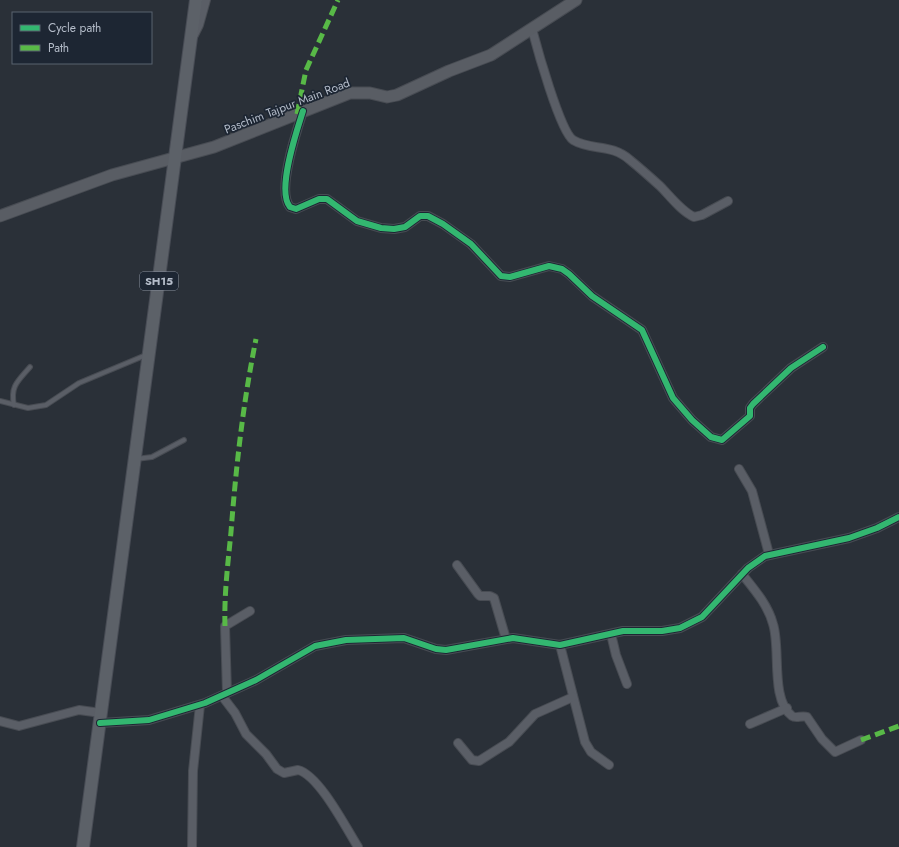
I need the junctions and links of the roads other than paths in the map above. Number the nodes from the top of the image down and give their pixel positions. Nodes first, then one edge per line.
1 (196, 0) edge
2 (206, 0) edge
3 (576, 0) edge
4 (532, 29) junction
5 (191, 41) junction
6 (303, 111) junction
7 (176, 159) junction
8 (728, 201) dead end
9 (0, 216) edge
10 (823, 347) dead end
11 (150, 353) junction
12 (30, 367) dead end
13 (0, 401) edge
14 (14, 405) junction
15 (184, 440) dead end
16 (135, 459) junction
17 (739, 469) dead end
18 (899, 517) edge
19 (769, 554) junction
20 (457, 565) dead end
21 (742, 574) junction
22 (250, 612) dead end
23 (611, 634) junction
24 (506, 639) junction
25 (560, 645) junction
26 (627, 684) dead end
27 (225, 695) junction
28 (573, 697) junction
29 (200, 705) junction
30 (787, 708) junction
31 (101, 718) junction
32 (0, 721) edge
33 (750, 724) dead end
34 (861, 740) dead end
35 (458, 743) dead end
36 (609, 765) dead end
37 (84, 847) edge
38 (192, 847) edge
39 (358, 847) edge

1 - 5 main road, SH15
2 - 5 street
3 - 4 street, Paschim Tajpur Main Road
4 - 6 street, Paschim Tajpur Main Road
4 - 8 street
5 - 7 main road, SH15
6 - 7 street, Paschim Tajpur Main Road
6 - 10 street
7 - 9 street, Paschim Tajpur Main Road
7 - 11 main road, SH15
11 - 14 lane
11 - 16 main road, SH15
12 - 14 lane
13 - 14 lane
15 - 16 lane
16 - 31 main road, SH15
17 - 19 street
18 - 19 street
19 - 21 street
20 - 24 street
21 - 23 street
21 - 30 street
22 - 27 street
23 - 25 street
23 - 26 street
24 - 25 street
24 - 27 street
25 - 28 street
27 - 29 street
27 - 39 street
28 - 35 street
28 - 36 street
29 - 31 street
29 - 38 street
30 - 33 street
30 - 34 street
31 - 32 street
31 - 37 main road, SH15

